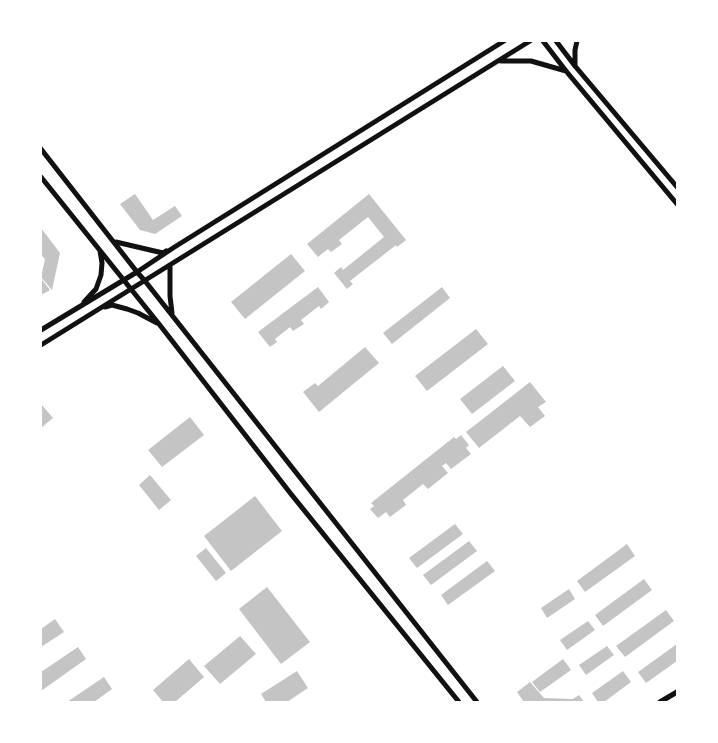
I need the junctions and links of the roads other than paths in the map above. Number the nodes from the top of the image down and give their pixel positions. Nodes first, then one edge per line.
1 (493, 41) edge
2 (504, 41) edge
3 (530, 41) edge
4 (543, 41) edge
5 (556, 41) edge
6 (577, 41) edge
7 (489, 51) junction
8 (498, 61) junction
9 (575, 66) junction
10 (566, 70) junction
11 (41, 149) edge
12 (41, 177) edge
13 (677, 187) edge
14 (677, 204) edge
15 (114, 242) junction
16 (173, 248) junction
17 (100, 251) junction
18 (170, 265) junction
19 (137, 272) junction
20 (124, 280) junction
21 (146, 280) junction
22 (131, 289) junction
23 (80, 306) junction
24 (97, 310) junction
25 (173, 316) junction
26 (159, 324) junction
27 (41, 330) edge
28 (41, 344) edge
29 (677, 692) edge
30 (458, 702) edge
31 (477, 702) edge
32 (660, 702) edge

1 - 7 main road
2 - 7 main road
3 - 8 main road
4 - 10 main road
5 - 9 main road
6 - 9 main road
7 - 16 main road
8 - 10 main road
8 - 18 main road
9 - 13 main road
10 - 14 main road
11 - 15 main road
12 - 17 main road
15 - 16 main road
15 - 19 main road
16 - 19 main road
17 - 20 main road
17 - 23 main road
18 - 21 main road
18 - 25 main road
19 - 20 main road
19 - 21 main road
20 - 22 main road
20 - 23 main road
21 - 22 main road
21 - 25 main road
22 - 24 main road
22 - 26 main road
23 - 27 main road
24 - 26 main road
24 - 28 main road
25 - 31 main road
26 - 30 main road
29 - 32 main road

